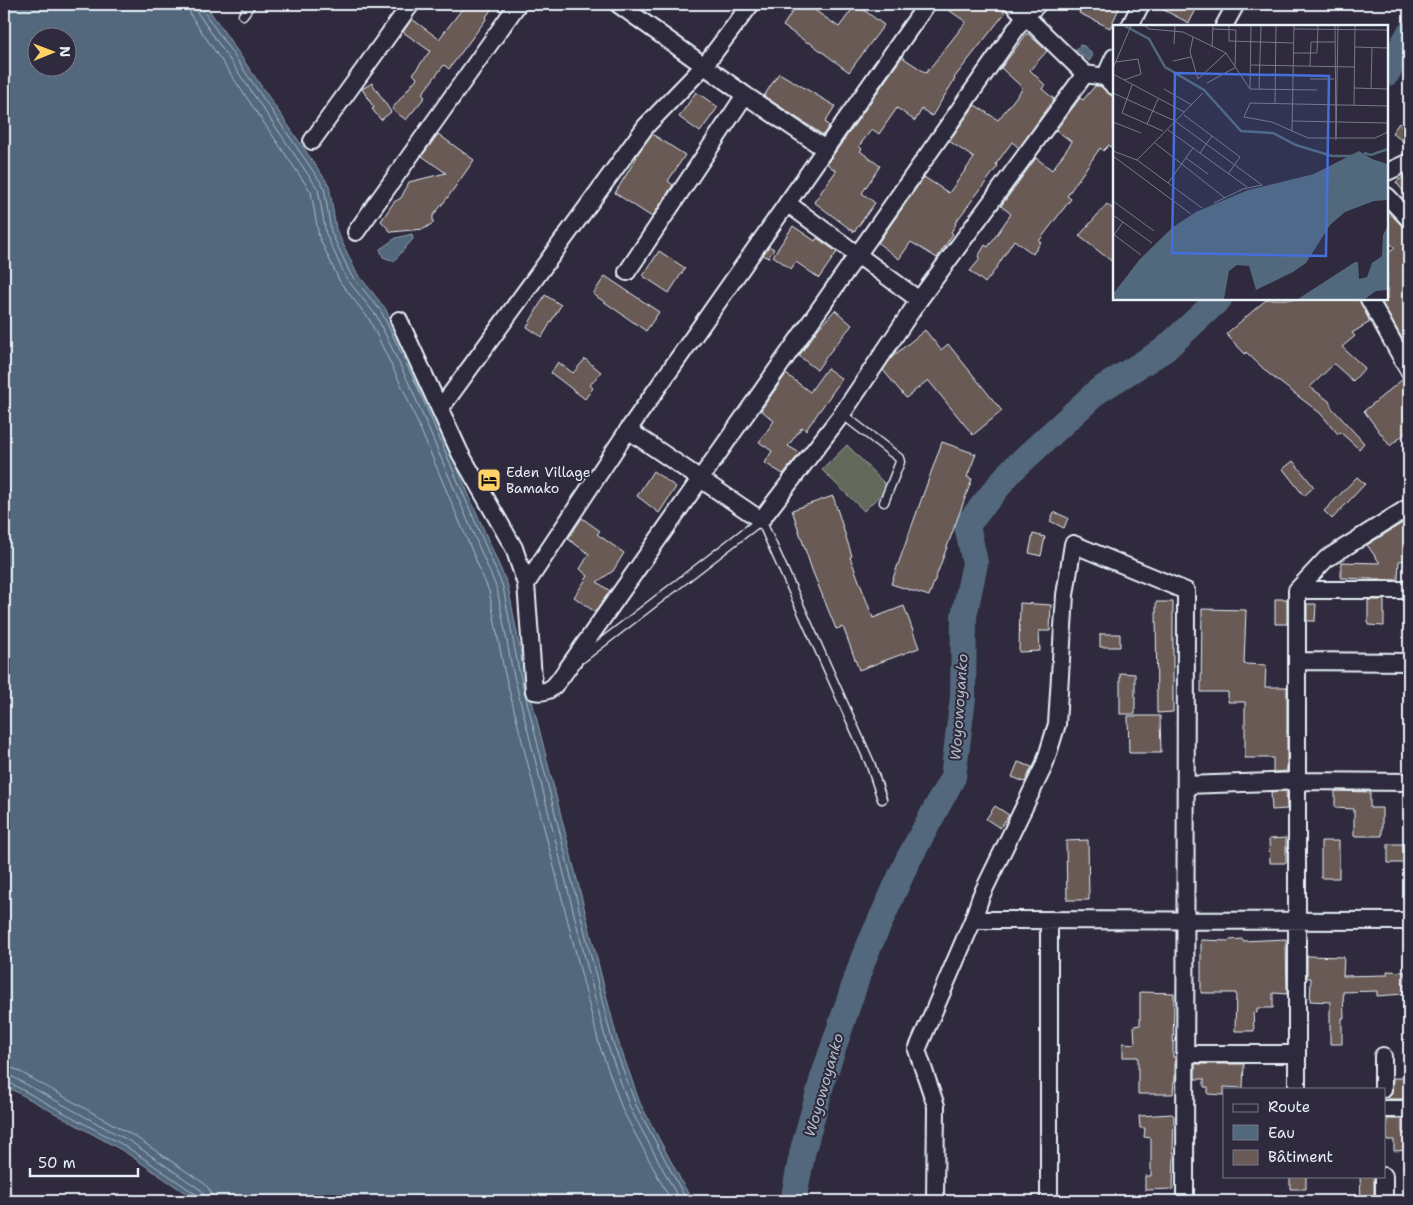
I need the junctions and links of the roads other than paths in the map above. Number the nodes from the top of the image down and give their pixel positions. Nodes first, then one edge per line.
1 (251, 4) edge
2 (411, 4) edge
3 (518, 4) edge
4 (618, 4) edge
5 (750, 4) edge
6 (926, 4) edge
7 (1013, 4) edge
8 (1038, 4) edge
9 (1141, 4) edge
10 (1236, 4) edge
11 (243, 15) dead end
12 (1025, 16) junction
13 (1130, 25) edge
14 (1225, 25) edge
15 (1113, 62) edge
16 (704, 66) junction
17 (1085, 74) junction
18 (1109, 81) edge
19 (744, 95) junction
20 (312, 141) dead end
21 (825, 149) junction
22 (1409, 162) edge
23 (1388, 172) edge
24 (1388, 197) edge
25 (787, 202) junction
26 (1409, 219) edge
27 (356, 232) dead end
28 (858, 254) junction
29 (628, 272) dead end
30 (920, 300) junction
31 (1370, 300) edge
32 (400, 320) dead end
33 (1409, 371) edge
34 (440, 410) junction
35 (842, 414) junction
36 (628, 430) junction
37 (700, 479) junction
38 (884, 502) dead end
39 (1409, 507) edge
40 (761, 520) junction
41 (526, 584) junction
42 (1297, 590) junction
43 (1409, 590) edge
44 (1297, 661) junction
45 (1409, 662) edge
46 (567, 669) junction
47 (1297, 781) junction
48 (1409, 782) edge
49 (1186, 785) junction
50 (882, 799) dead end
51 (973, 920) junction
52 (1049, 920) junction
53 (1186, 920) junction
54 (1297, 920) junction
55 (1409, 921) edge
56 (1185, 1054) junction
57 (1297, 1054) junction
58 (1383, 1056) dead end
59 (1297, 1088) edge
60 (1383, 1088) edge
61 (1386, 1109) edge
62 (1409, 1110) edge
63 (1384, 1178) edge
64 (935, 1201) edge
65 (1049, 1201) edge
66 (1185, 1201) edge
67 (1384, 1201) edge

1 - 11 lane
2 - 20 street
3 - 27 street
4 - 16 street
5 - 16 street
6 - 21 street
7 - 12 street
8 - 12 street
9 - 13 street
10 - 14 street
12 - 17 street
12 - 28 street
15 - 18 street
16 - 19 street
16 - 34 street
17 - 18 street
17 - 30 street
19 - 21 street
19 - 29 street
21 - 25 street
22 - 23 street
24 - 26 street
25 - 28 street
25 - 36 street
28 - 30 street
28 - 37 street
30 - 35 street
31 - 33 street
32 - 34 street
34 - 41 street
35 - 38 lane
35 - 40 street
36 - 37 street
36 - 41 street
37 - 40 street
37 - 46 street
39 - 42 street
40 - 46 lane
40 - 50 lane
41 - 46 street
42 - 43 street
42 - 44 street
44 - 45 street
44 - 47 street
47 - 48 street
47 - 49 street
47 - 54 street
49 - 51 street
49 - 53 street
51 - 52 street
51 - 64 street
52 - 53 street
52 - 65 street
53 - 54 street
53 - 56 street
54 - 55 street
54 - 57 street
56 - 57 street
56 - 66 street
57 - 59 street
58 - 60 street
61 - 62 street
63 - 67 street

